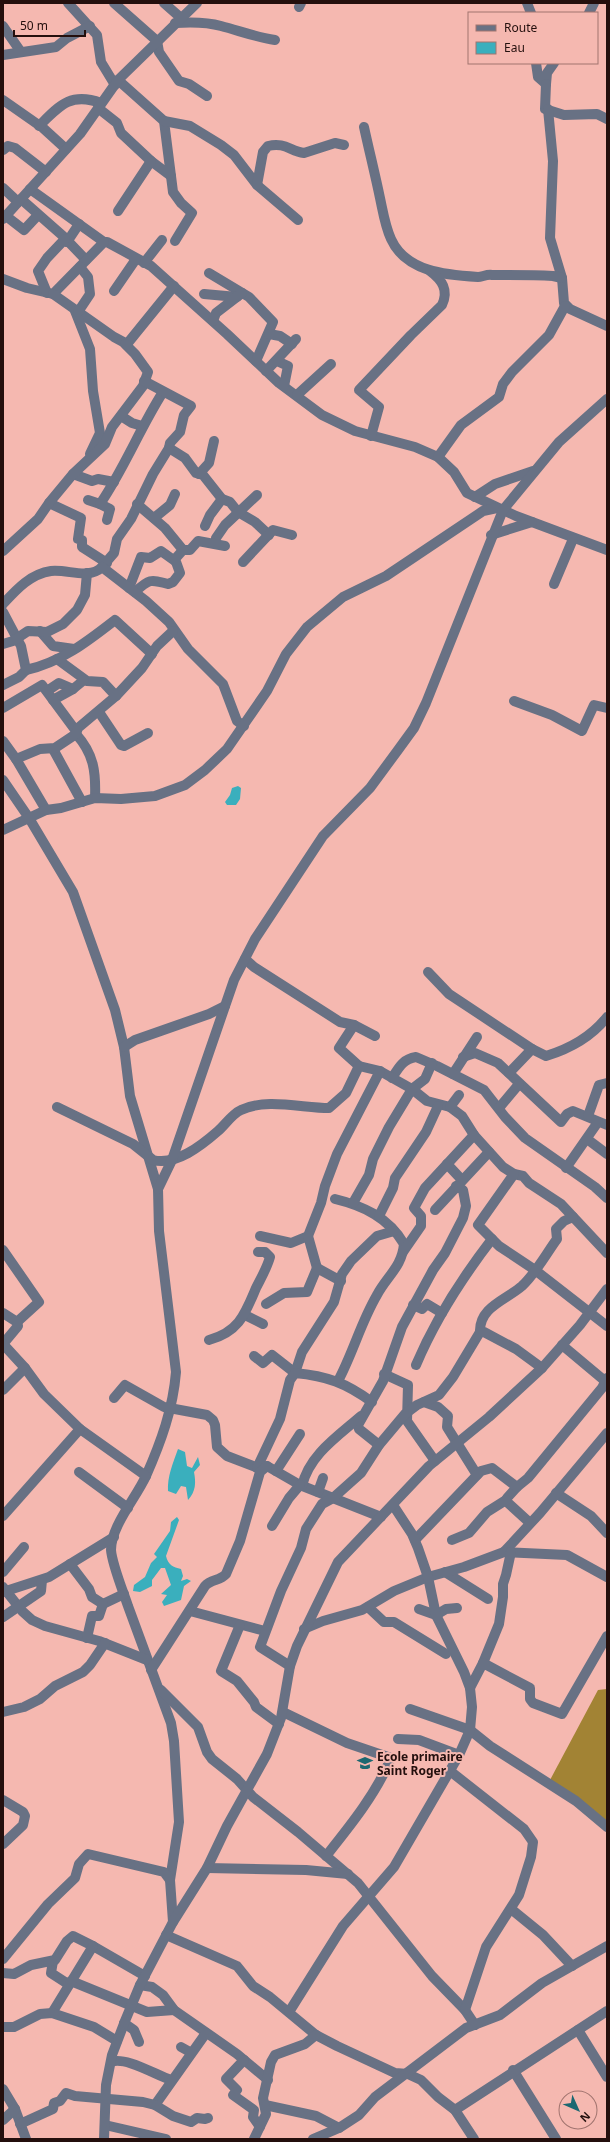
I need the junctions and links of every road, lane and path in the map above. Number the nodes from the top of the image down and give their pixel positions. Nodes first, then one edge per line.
1 (114, 3) edge
2 (164, 3) edge
3 (197, 3) edge
4 (594, 3) edge
5 (75, 5) edge
6 (590, 12) edge
7 (178, 21) junction
8 (3, 26) edge
9 (90, 26) junction
10 (275, 40) dead end
11 (157, 41) junction
12 (21, 52) junction
13 (3, 55) edge
14 (536, 64) edge
15 (553, 64) edge
16 (116, 83) junction
17 (546, 84) junction
18 (207, 96) dead end
19 (4, 102) edge
20 (100, 106) junction
21 (548, 109) junction
22 (607, 119) edge
23 (164, 121) junction
24 (39, 126) junction
25 (364, 126) dead end
26 (5, 145) edge
27 (344, 145) dead end
28 (66, 149) junction
29 (151, 161) junction
30 (46, 172) junction
31 (171, 176) junction
32 (257, 185) junction
33 (3, 188) edge
34 (30, 189) junction
35 (20, 201) junction
36 (118, 211) dead end
37 (38, 215) junction
38 (5, 217) edge
39 (298, 220) dead end
40 (79, 224) junction
41 (66, 240) junction
42 (162, 240) dead end
43 (175, 241) dead end
44 (104, 242) junction
45 (140, 261) junction
46 (83, 264) junction
47 (430, 271) junction
48 (209, 273) dead end
49 (562, 278) junction
50 (3, 279) edge
51 (174, 286) junction
52 (114, 290) dead end
53 (50, 294) junction
54 (204, 294) dead end
55 (239, 295) junction
56 (565, 306) junction
57 (76, 311) junction
58 (213, 321) junction
59 (607, 326) edge
60 (269, 334) junction
61 (125, 344) junction
62 (256, 361) junction
63 (277, 361) junction
64 (331, 364) dead end
65 (266, 371) junction
66 (144, 381) junction
67 (284, 386) junction
68 (163, 392) junction
69 (297, 395) junction
70 (607, 399) edge
71 (121, 416) junction
72 (142, 426) junction
73 (371, 436) junction
74 (214, 441) dead end
75 (169, 448) junction
76 (438, 457) junction
77 (86, 461) junction
78 (534, 471) junction
79 (73, 474) junction
80 (199, 474) junction
81 (114, 482) junction
82 (175, 494) dead end
83 (257, 495) dead end
84 (475, 497) junction
85 (222, 499) junction
86 (88, 500) dead end
87 (49, 503) junction
88 (100, 504) junction
89 (137, 504) junction
90 (500, 509) junction
91 (238, 512) junction
92 (154, 518) junction
93 (107, 520) dead end
94 (532, 522) junction
95 (206, 526) dead end
96 (269, 535) junction
97 (292, 535) dead end
98 (491, 535) junction
99 (216, 538) dead end
100 (573, 539) junction
101 (225, 546) dead end
102 (183, 550) junction
103 (607, 550) edge
104 (3, 551) edge
105 (175, 561) junction
106 (243, 562) dead end
107 (104, 565) junction
108 (87, 573) junction
109 (554, 584) dead end
110 (132, 590) junction
111 (3, 604) edge
112 (3, 612) edge
113 (40, 631) junction
114 (173, 631) junction
115 (17, 639) junction
116 (3, 644) edge
117 (74, 649) junction
118 (152, 654) junction
119 (57, 659) junction
120 (26, 670) junction
121 (84, 680) junction
122 (3, 685) edge
123 (73, 689) junction
124 (46, 691) junction
125 (116, 696) junction
126 (53, 700) junction
127 (514, 701) dead end
128 (3, 708) edge
129 (607, 708) edge
130 (99, 712) junction
131 (244, 726) junction
132 (76, 733) junction
133 (148, 733) dead end
134 (3, 741) edge
135 (53, 749) junction
136 (16, 759) junction
137 (3, 780) edge
138 (94, 798) junction
139 (82, 802) junction
140 (46, 810) junction
141 (29, 818) junction
142 (3, 830) edge
143 (245, 959) junction
144 (428, 972) dead end
145 (225, 1006) junction
146 (607, 1018) edge
147 (354, 1025) junction
148 (375, 1036) dead end
149 (477, 1037) dead end
150 (124, 1047) junction
151 (532, 1049) junction
152 (463, 1057) junction
153 (432, 1063) junction
154 (359, 1066) junction
155 (380, 1071) junction
156 (509, 1073) junction
157 (453, 1074) junction
158 (392, 1078) junction
159 (607, 1083) edge
160 (519, 1084) junction
161 (412, 1089) junction
162 (459, 1095) dead end
163 (438, 1106) junction
164 (57, 1107) dead end
165 (450, 1107) junction
166 (499, 1108) junction
167 (588, 1116) junction
168 (602, 1124) edge
169 (474, 1135) junction
170 (587, 1139) junction
171 (489, 1152) junction
172 (607, 1154) edge
173 (148, 1158) junction
174 (172, 1160) junction
175 (447, 1164) junction
176 (566, 1168) junction
177 (514, 1174) junction
178 (459, 1183) junction
179 (158, 1190) junction
180 (607, 1198) edge
181 (335, 1199) dead end
182 (353, 1203) junction
183 (435, 1210) dead end
184 (379, 1216) junction
185 (573, 1216) junction
186 (463, 1218) junction
187 (478, 1225) junction
188 (394, 1230) junction
189 (260, 1236) dead end
190 (308, 1236) junction
191 (492, 1239) junction
192 (3, 1250) edge
193 (258, 1252) dead end
194 (403, 1252) junction
195 (607, 1254) edge
196 (317, 1268) junction
197 (535, 1270) junction
198 (341, 1281) junction
199 (607, 1289) edge
200 (266, 1304) dead end
201 (413, 1305) junction
202 (590, 1311) junction
203 (3, 1313) edge
204 (442, 1313) junction
205 (245, 1315) junction
206 (17, 1322) junction
207 (263, 1324) dead end
208 (607, 1326) edge
209 (480, 1332) junction
210 (209, 1340) dead end
211 (3, 1344) edge
212 (562, 1345) junction
213 (254, 1356) dead end
214 (416, 1365) dead end
215 (25, 1368) junction
216 (542, 1368) junction
217 (295, 1373) junction
218 (384, 1374) junction
219 (606, 1379) edge
220 (338, 1381) junction
221 (3, 1390) edge
222 (114, 1398) dead end
223 (372, 1402) junction
224 (424, 1402) junction
225 (172, 1408) junction
226 (365, 1412) junction
227 (406, 1414) junction
228 (80, 1429) junction
229 (607, 1433) edge
230 (300, 1434) dead end
231 (457, 1442) junction
232 (379, 1446) junction
233 (435, 1461) junction
234 (267, 1469) junction
235 (79, 1472) dead end
236 (477, 1474) junction
237 (146, 1476) junction
238 (323, 1478) dead end
239 (301, 1485) junction
240 (517, 1487) junction
241 (318, 1492) junction
242 (556, 1493) junction
243 (333, 1498) junction
244 (506, 1500) junction
245 (393, 1505) junction
246 (128, 1508) junction
247 (3, 1516) edge
248 (381, 1517) junction
249 (530, 1523) junction
250 (272, 1526) dead end
251 (607, 1532) edge
252 (114, 1537) junction
253 (415, 1540) junction
254 (452, 1540) dead end
255 (24, 1547) dead end
256 (507, 1552) junction
257 (70, 1564) junction
258 (3, 1572) edge
259 (445, 1572) junction
260 (428, 1577) junction
261 (607, 1577) edge
262 (42, 1580) junction
263 (4, 1590) edge
264 (124, 1594) junction
265 (488, 1599) dead end
266 (103, 1604) junction
267 (18, 1605) junction
268 (368, 1607) junction
269 (457, 1608) dead end
270 (419, 1609) dead end
271 (190, 1611) junction
272 (436, 1615) junction
273 (3, 1617) edge
274 (240, 1625) junction
275 (304, 1629) junction
276 (265, 1631) junction
277 (607, 1636) edge
278 (87, 1638) junction
279 (105, 1643) junction
280 (446, 1654) dead end
281 (147, 1660) junction
282 (483, 1663) junction
283 (290, 1666) junction
284 (151, 1670) junction
285 (470, 1688) junction
286 (159, 1689) junction
287 (410, 1709) dead end
288 (3, 1712) edge
289 (283, 1712) junction
290 (279, 1724) junction
291 (470, 1730) junction
292 (398, 1739) dead end
293 (459, 1756) junction
294 (450, 1770) junction
295 (248, 1791) junction
296 (3, 1800) edge
297 (607, 1827) edge
298 (3, 1844) edge
299 (326, 1856) junction
300 (207, 1868) junction
301 (348, 1874) junction
302 (170, 1880) junction
303 (368, 1896) junction
304 (511, 1909) junction
305 (173, 1922) junction
306 (166, 1935) junction
307 (93, 1946) junction
308 (607, 1946) edge
309 (3, 1959) edge
310 (53, 1961) junction
311 (572, 1966) junction
312 (3, 1973) edge
313 (142, 1980) junction
314 (70, 1982) junction
315 (131, 2007) junction
316 (174, 2010) junction
317 (465, 2010) junction
318 (607, 2011) edge
319 (289, 2012) junction
320 (52, 2013) junction
321 (124, 2023) junction
322 (475, 2025) junction
323 (3, 2027) edge
324 (578, 2030) junction
325 (206, 2033) junction
326 (316, 2035) junction
327 (117, 2041) junction
328 (139, 2042) dead end
329 (181, 2047) dead end
330 (190, 2052) junction
331 (244, 2060) junction
332 (111, 2062) junction
333 (513, 2070) junction
334 (408, 2074) junction
335 (607, 2077) edge
336 (171, 2080) junction
337 (268, 2080) junction
338 (3, 2089) edge
339 (106, 2097) junction
340 (155, 2105) junction
341 (265, 2105) junction
342 (15, 2109) junction
343 (455, 2110) junction
344 (208, 2118) dead end
345 (3, 2120) edge
346 (20, 2124) junction
347 (105, 2125) junction
348 (260, 2127) junction
349 (339, 2128) junction
350 (26, 2139) edge
351 (104, 2139) edge
352 (166, 2139) edge
353 (254, 2139) edge
354 (313, 2139) edge
355 (474, 2139) edge
356 (556, 2139) edge

1 - 11 street
2 - 7 street
3 - 7 street
4 - 6 street
5 - 9 street
7 - 10 street
7 - 11 street
8 - 12 street
9 - 12 street
9 - 16 street
11 - 16 street
11 - 18 street
12 - 13 street
14 - 17 street
15 - 17 street
16 - 20 street
16 - 23 street
17 - 21 street
19 - 24 street
20 - 24 street
20 - 28 street
20 - 29 street
21 - 22 street
21 - 49 street
23 - 31 street
23 - 32 street
24 - 28 street
25 - 47 street
26 - 30 street
27 - 32 street
28 - 30 street
29 - 31 street
29 - 36 street
30 - 34 street
31 - 43 street
32 - 39 street
33 - 35 street
34 - 35 street
34 - 40 street
35 - 37 street
35 - 38 street
37 - 38 street
37 - 41 street
40 - 41 street
40 - 44 street
41 - 46 street
41 - 53 street
42 - 45 street
44 - 45 street
44 - 46 street
45 - 51 street
45 - 52 street
46 - 53 street
46 - 57 street
47 - 49 street
47 - 73 street
48 - 55 street
49 - 56 street
50 - 53 street
51 - 58 street
51 - 61 street
53 - 57 street
54 - 55 street
55 - 58 street
55 - 60 street
56 - 59 street
56 - 76 street
57 - 61 street
57 - 77 street
58 - 62 street
60 - 62 street
60 - 63 street
61 - 66 street
62 - 65 street
63 - 65 street
63 - 67 street
64 - 69 street
65 - 67 street
66 - 68 street
66 - 71 street
67 - 69 street
68 - 72 street
68 - 75 street
69 - 73 street
70 - 78 street
71 - 72 street
71 - 77 street
72 - 81 street
73 - 76 street
74 - 80 street
75 - 80 street
75 - 89 street
76 - 84 street
77 - 79 street
78 - 84 street
78 - 90 street
79 - 81 street
79 - 87 street
80 - 85 street
81 - 88 street
82 - 92 street
83 - 91 street
84 - 90 street
85 - 91 street
85 - 95 street
86 - 88 street
87 - 104 street
87 - 107 street
88 - 93 street
89 - 92 street
89 - 107 street
90 - 94 street
90 - 98 street
90 - 131 street
91 - 96 street
91 - 99 street
92 - 102 street
94 - 98 street
94 - 100 street
96 - 97 street
96 - 106 street
98 - 143 street
100 - 103 street
100 - 109 street
101 - 102 street
102 - 105 street
105 - 110 street
105 - 110 street
107 - 108 street
107 - 110 street
108 - 111 street
108 - 113 street
110 - 114 street
112 - 115 street
113 - 115 street
113 - 117 street
114 - 118 street
114 - 131 street
115 - 116 street
115 - 120 street
117 - 118 street
117 - 119 street
118 - 125 street
119 - 120 street
119 - 121 street
120 - 122 street
121 - 123 street
121 - 125 street
123 - 124 street
123 - 126 street
124 - 126 street
124 - 128 street
125 - 130 street
126 - 132 street
127 - 129 street
130 - 132 street
130 - 133 street
131 - 138 street
132 - 135 street
132 - 138 street
134 - 136 street
135 - 136 street
135 - 139 street
136 - 140 street
137 - 141 street
138 - 139 street
139 - 140 street
140 - 141 street
141 - 142 street
141 - 150 street
143 - 145 street
143 - 147 street
144 - 151 street
145 - 150 street
145 - 174 street
146 - 151 street
147 - 148 street
147 - 154 street
149 - 152 street
150 - 173 street
151 - 156 street
152 - 156 street
152 - 157 street
153 - 157 street
153 - 158 street
153 - 161 street
154 - 155 street
154 - 174 street
155 - 158 street
155 - 190 street
156 - 160 street
157 - 166 street
158 - 161 street
159 - 167 street
160 - 166 street
160 - 167 street
161 - 163 street
161 - 182 street
162 - 165 street
163 - 165 street
163 - 184 street
164 - 173 street
165 - 169 street
166 - 176 street
167 - 168 street
168 - 170 street
169 - 171 street
169 - 175 street
170 - 172 street
170 - 176 street
171 - 177 street
171 - 178 street
173 - 174 street
173 - 179 street
174 - 179 street
175 - 178 street
175 - 194 street
176 - 180 street
177 - 185 street
177 - 187 street
178 - 183 street
178 - 186 street
179 - 225 street
181 - 182 street
182 - 184 street
184 - 188 street
185 - 195 street
185 - 197 street
186 - 187 street
186 - 201 street
187 - 191 street
188 - 194 street
188 - 198 street
189 - 190 street
190 - 196 street
191 - 197 street
191 - 204 street
192 - 206 street
193 - 205 street
194 - 220 street
196 - 198 street
196 - 200 street
197 - 202 street
197 - 209 street
198 - 217 street
199 - 202 street
201 - 204 street
201 - 218 street
202 - 208 street
202 - 212 street
203 - 206 street
204 - 214 street
205 - 207 street
205 - 210 street
206 - 211 street
209 - 216 street
209 - 224 street
211 - 215 street
212 - 216 street
212 - 219 street
213 - 217 street
215 - 221 street
215 - 228 street
216 - 231 street
217 - 220 street
217 - 234 street
218 - 223 street
218 - 227 street
219 - 240 street
220 - 223 street
222 - 225 street
223 - 226 street
224 - 227 street
224 - 231 street
225 - 234 street
225 - 237 street
226 - 232 street
226 - 239 street
227 - 232 street
227 - 233 street
228 - 237 street
228 - 247 street
229 - 242 street
230 - 234 street
231 - 233 street
231 - 236 street
232 - 243 street
233 - 245 street
234 - 239 street
234 - 271 street
235 - 246 street
236 - 240 street
236 - 253 street
237 - 246 street
238 - 241 street
239 - 241 street
239 - 250 street
240 - 244 street
241 - 243 street
242 - 249 street
242 - 251 street
243 - 248 street
243 - 276 street
244 - 249 street
244 - 254 street
245 - 248 street
245 - 253 street
246 - 252 street
248 - 275 street
249 - 256 street
252 - 257 street
252 - 264 street
253 - 260 street
255 - 258 street
256 - 259 street
256 - 261 street
256 - 282 street
257 - 262 street
257 - 266 street
259 - 260 street
259 - 265 street
260 - 268 street
260 - 272 street
262 - 263 street
262 - 267 street
263 - 267 street
264 - 266 street
264 - 281 street
266 - 278 street
267 - 273 street
267 - 278 street
268 - 275 street
268 - 280 street
269 - 272 street
270 - 272 street
271 - 274 street
271 - 284 street
272 - 285 street
274 - 276 street
274 - 290 street
275 - 283 street
276 - 283 street
277 - 282 street
278 - 279 street
279 - 281 street
279 - 288 street
281 - 284 street
282 - 285 street
283 - 289 street
284 - 286 street
285 - 291 street
286 - 295 street
286 - 302 street
287 - 291 street
289 - 290 street
289 - 299 street
290 - 295 street
291 - 293 street
291 - 297 street
292 - 293 street
293 - 294 street
294 - 303 street
294 - 304 street
295 - 299 street
295 - 300 street
296 - 298 street
299 - 301 street
300 - 301 street
300 - 305 street
301 - 303 street
302 - 305 street
302 - 309 street
303 - 317 street
303 - 319 street
304 - 311 street
304 - 317 street
305 - 306 street
306 - 313 street
306 - 319 street
307 - 310 street
307 - 313 street
307 - 314 street
308 - 311 street
310 - 312 street
310 - 314 street
311 - 322 street
313 - 315 street
313 - 316 street
314 - 315 street
314 - 320 street
315 - 316 street
315 - 321 street
316 - 325 street
317 - 322 street
318 - 324 street
319 - 326 street
320 - 323 street
320 - 327 street
321 - 327 street
321 - 328 street
322 - 334 street
324 - 333 street
324 - 335 street
325 - 330 street
325 - 331 street
326 - 334 street
326 - 337 street
327 - 332 street
329 - 330 street
330 - 336 street
331 - 337 street
331 - 348 street
332 - 336 street
332 - 339 street
333 - 343 street
333 - 356 street
334 - 343 street
334 - 349 street
336 - 340 street
337 - 341 street
338 - 342 street
339 - 340 street
339 - 346 street
339 - 347 street
340 - 344 street
341 - 348 street
341 - 349 street
342 - 345 street
342 - 346 street
343 - 355 street
346 - 350 street
347 - 351 street
347 - 352 street
348 - 353 street
349 - 354 street

